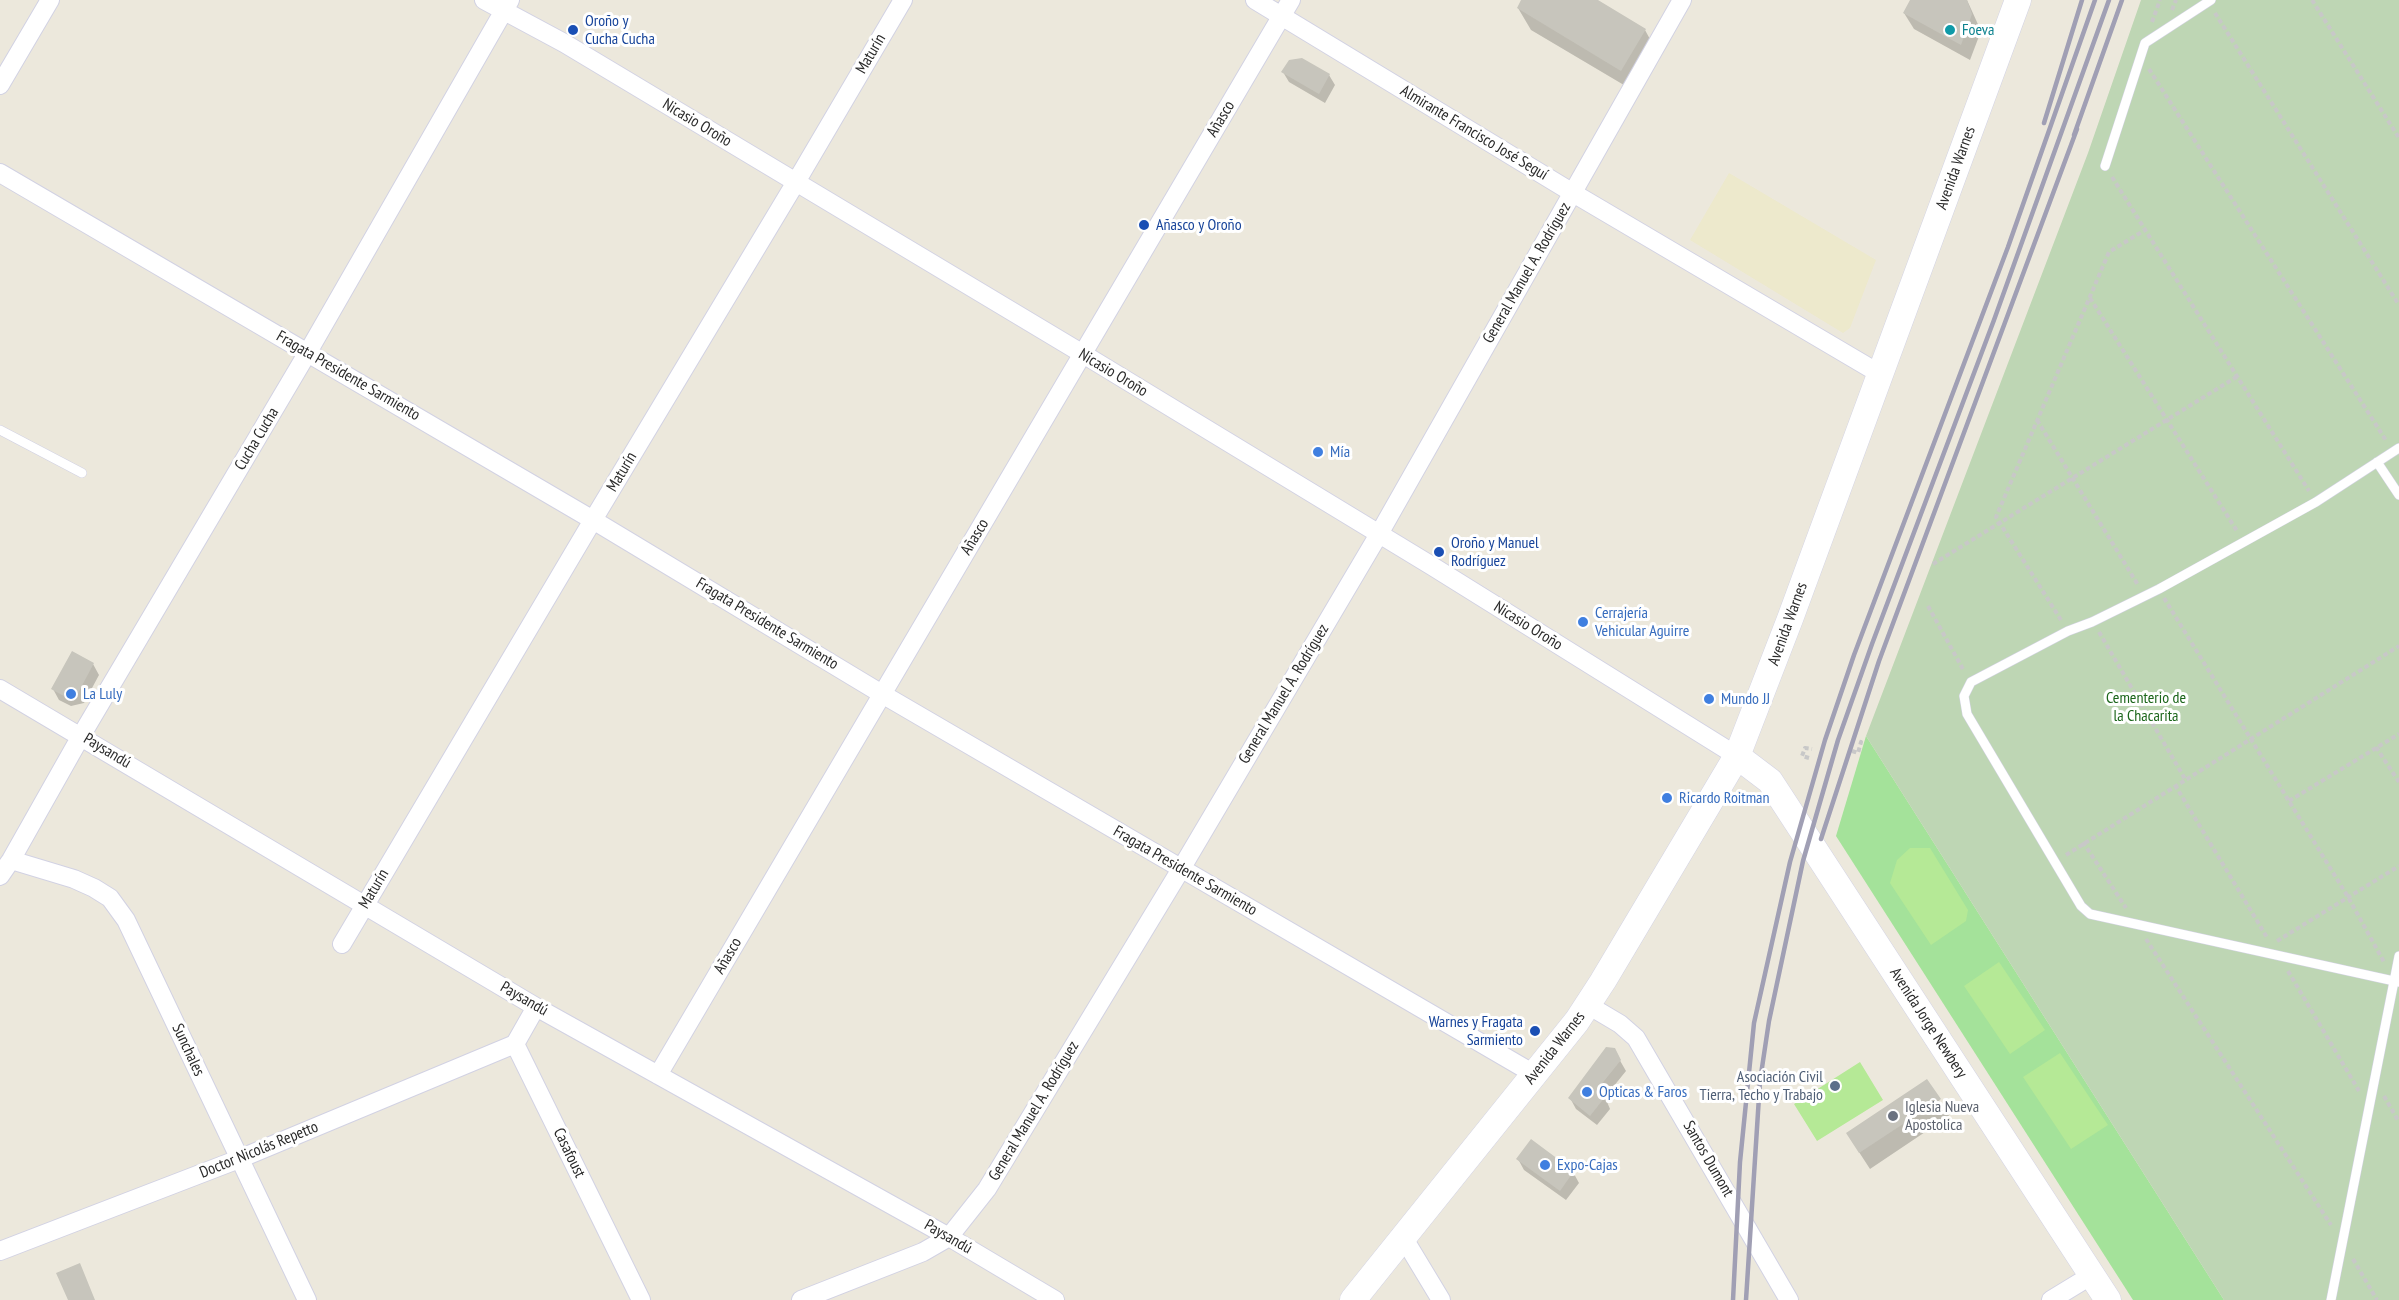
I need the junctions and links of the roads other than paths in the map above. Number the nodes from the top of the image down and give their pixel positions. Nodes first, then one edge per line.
1 (50, 0) edge
2 (484, 0) edge
3 (903, 0) edge
4 (1254, 0) edge
5 (1682, 0) edge
6 (2018, 0) edge
7 (2209, 1) edge
8 (507, 6) edge
9 (1287, 8) edge
10 (0, 85) edge
11 (2105, 166) road end
12 (0, 173) edge
13 (796, 182) junction
14 (1573, 194) junction
15 (308, 352) junction
16 (1083, 354) junction
17 (1880, 374) junction
18 (0, 430) edge
19 (2396, 450) edge
20 (2377, 462) junction
21 (82, 473) dead end
22 (2399, 495) edge
23 (593, 520) junction
24 (1379, 534) junction
25 (0, 689) edge
26 (882, 694) junction
27 (81, 736) junction
28 (1737, 756) junction
29 (11, 860) junction
30 (1181, 869) junction
31 (0, 876) edge
32 (364, 905) junction
33 (342, 944) dead end
34 (2399, 956) edge
35 (2396, 981) edge
36 (1588, 1005) junction
37 (536, 1007) junction
38 (515, 1044) junction
39 (1534, 1074) junction
40 (658, 1075) junction
41 (239, 1159) junction
42 (949, 1237) junction
43 (1403, 1237) junction
44 (0, 1251) edge
45 (2092, 1275) junction
46 (307, 1300) edge
47 (641, 1300) edge
48 (801, 1300) edge
49 (1055, 1300) edge
50 (1353, 1300) edge
51 (1441, 1300) edge
52 (1789, 1300) edge
53 (2051, 1300) edge
54 (2108, 1300) edge
55 (2331, 1300) edge

1 - 10 street
2 - 8 street, Nicasio Oroño
3 - 13 street, Maturín
4 - 9 street, Almirante Francisco José Seguí
5 - 14 street, General Manuel A. Rodríguez
6 - 17 main road, Avenida Warnes
7 - 11 lane
8 - 13 street, Nicasio Oroño
8 - 15 street, Cucha Cucha
9 - 14 street, Almirante Francisco José Seguí
9 - 16 street, Añasco
12 - 15 street, Fragata Presidente Sarmiento
13 - 16 street, Nicasio Oroño
13 - 23 street, Maturín
14 - 17 street, Almirante Francisco José Seguí
14 - 24 street, General Manuel A. Rodríguez
15 - 23 street, Fragata Presidente Sarmiento
15 - 27 street, Cucha Cucha
16 - 24 street, Nicasio Oroño
16 - 26 street, Añasco
17 - 28 main road, Avenida Warnes
18 - 21 lane
19 - 20 lane
20 - 22 lane
20 - 35 lane
23 - 26 street, Fragata Presidente Sarmiento
23 - 32 street, Maturín
24 - 28 street, Nicasio Oroño
24 - 30 street, General Manuel A. Rodríguez
25 - 27 street, Paysandú
26 - 30 street, Fragata Presidente Sarmiento
26 - 40 street, Añasco
27 - 29 street, Cucha Cucha
27 - 32 street, Paysandú
28 - 36 main road, Avenida Warnes
28 - 45 main road, Avenida Jorge Newbery
29 - 31 street, Cucha Cucha
29 - 41 street, Sunchales
30 - 39 street, Fragata Presidente Sarmiento
30 - 42 street, General Manuel A. Rodríguez
32 - 33 street, Maturín
32 - 37 street, Paysandú
34 - 35 lane
35 - 55 lane
36 - 39 main road, Avenida Warnes
36 - 52 street, Santos Dumont
37 - 38 street
37 - 40 street, Paysandú
38 - 41 street, Doctor Nicolás Repetto
38 - 47 street, Casafoust
39 - 43 main road, Avenida Warnes
40 - 42 street, Paysandú
41 - 44 street, Doctor Nicolás Repetto
41 - 46 street, Sunchales
42 - 48 street, General Manuel A. Rodríguez
42 - 49 street, Paysandú
43 - 50 main road, Avenida Warnes
43 - 51 street
45 - 53 street
45 - 54 main road, Avenida Jorge Newbery

